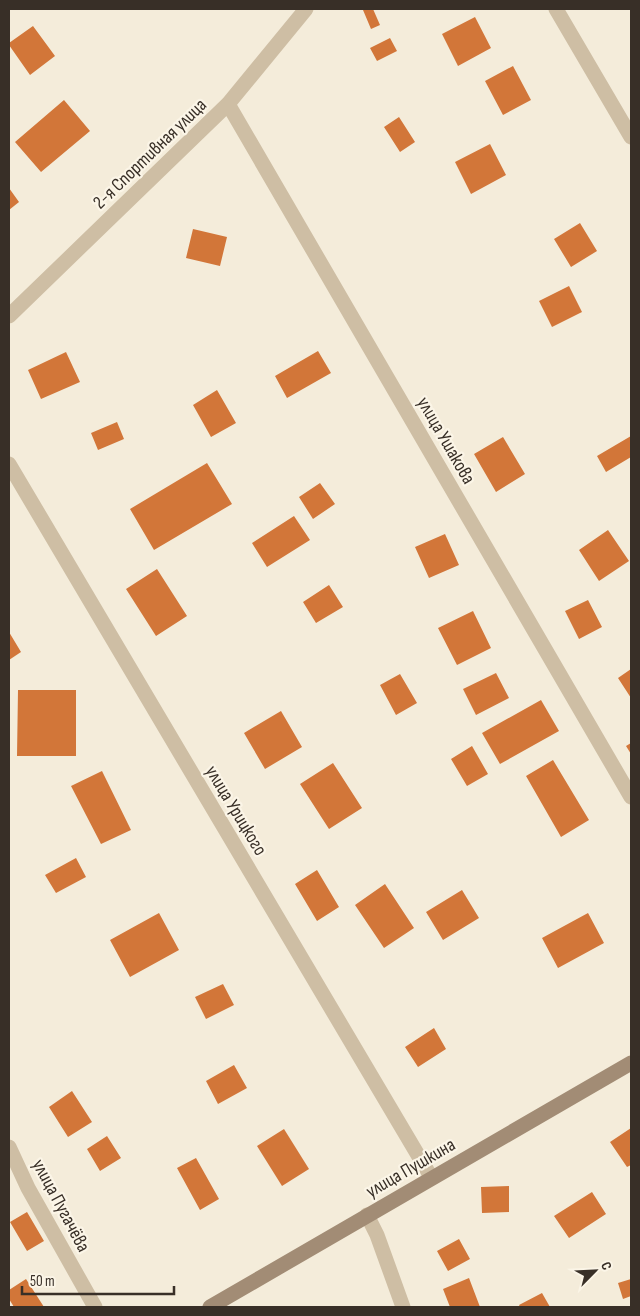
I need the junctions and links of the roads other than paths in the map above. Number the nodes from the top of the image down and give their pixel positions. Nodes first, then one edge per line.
1 (306, 9) edge
2 (556, 9) edge
3 (228, 104) junction
4 (631, 137) edge
5 (9, 316) edge
6 (9, 464) edge
7 (631, 797) edge
8 (631, 1063) edge
9 (9, 1147) edge
10 (432, 1178) junction
11 (367, 1215) junction
12 (95, 1307) edge
13 (210, 1307) edge
14 (403, 1307) edge

1 - 3 street, 2-я Спортивная улица
2 - 4 street
3 - 5 street, 2-я Спортивная улица
3 - 7 street, улица Ушакова
6 - 10 street, улица Урицкого
8 - 10 main road, улица Пушкина
9 - 12 street, улица Пугачёва
10 - 11 main road, улица Пушкина
11 - 13 main road, улица Пушкина
11 - 14 street

